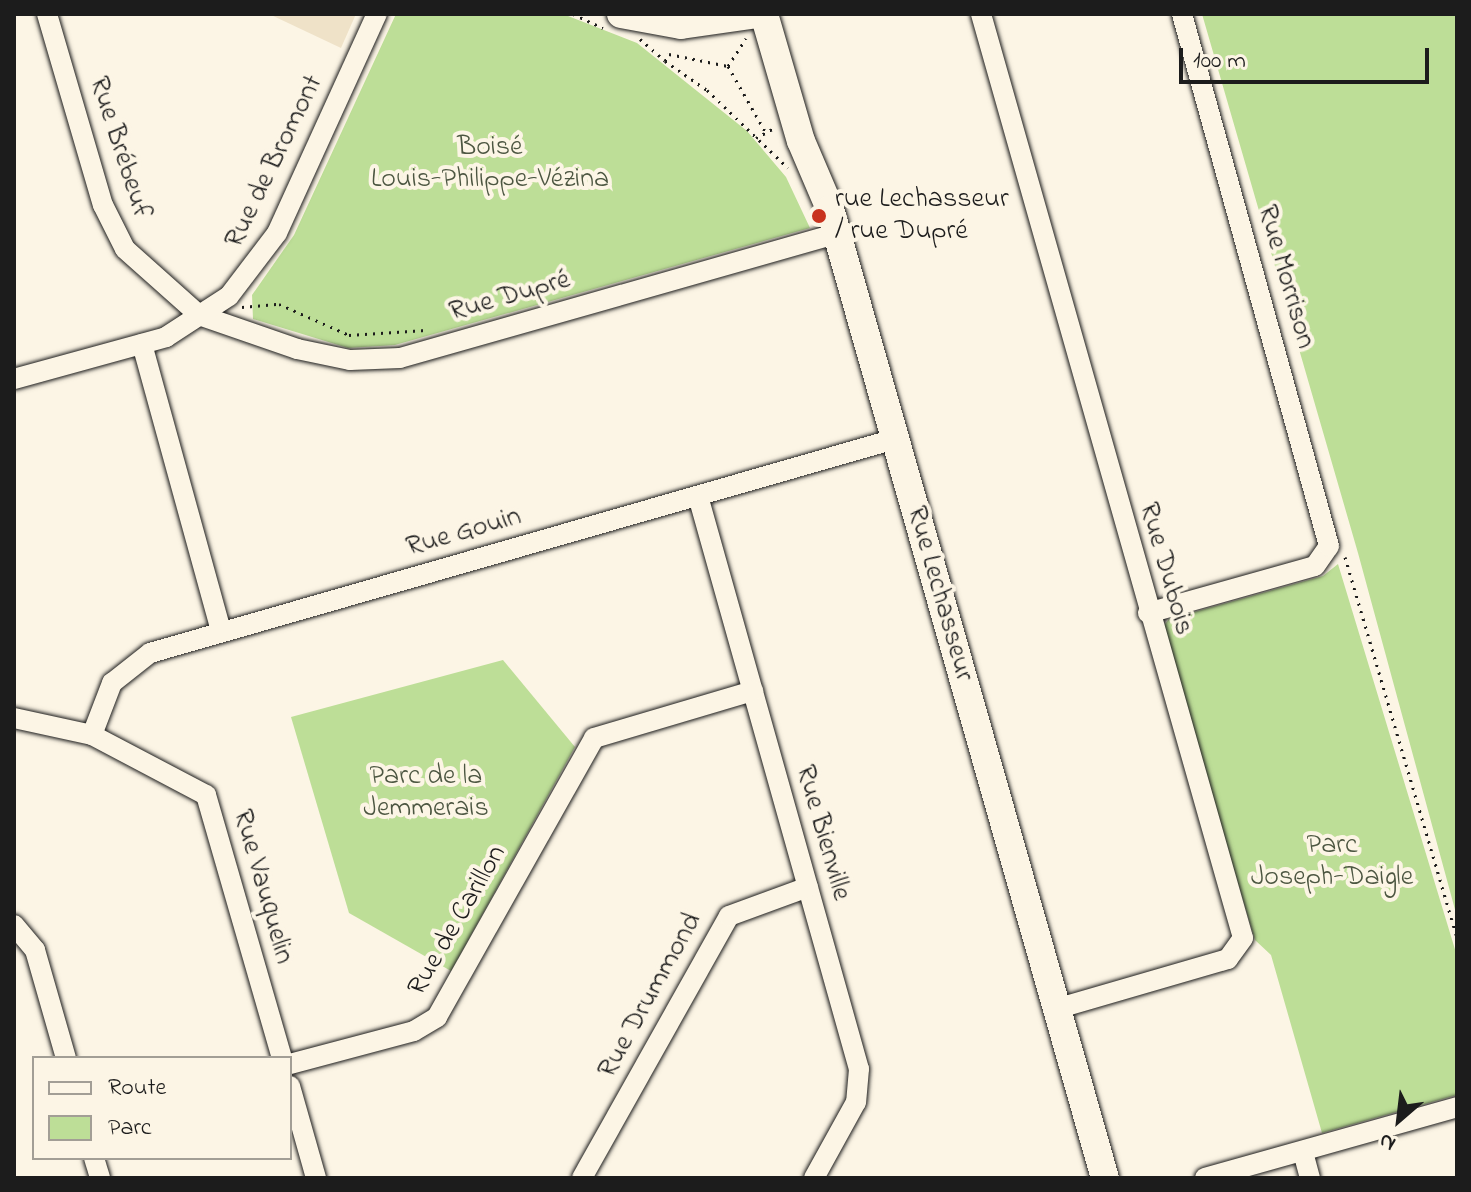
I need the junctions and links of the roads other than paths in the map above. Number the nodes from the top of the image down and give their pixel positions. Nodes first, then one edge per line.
1 (47, 14) edge
2 (377, 14) edge
3 (621, 14) edge
4 (981, 14) edge
5 (1182, 14) edge
6 (756, 21) edge
7 (836, 234) junction
8 (199, 315) junction
9 (142, 344) junction
10 (14, 379) edge
11 (895, 439) junction
12 (698, 496) junction
13 (1148, 613) junction
14 (221, 630) junction
15 (753, 691) junction
16 (14, 718) edge
17 (92, 735) junction
18 (808, 887) junction
19 (14, 925) edge
20 (1056, 1009) junction
21 (65, 1056) edge
22 (281, 1056) edge
23 (292, 1063) edge
24 (292, 1093) edge
25 (1457, 1107) edge
26 (1303, 1152) junction
27 (316, 1178) edge
28 (582, 1178) edge
29 (814, 1178) edge
30 (1105, 1178) edge
31 (1205, 1178) edge
32 (1310, 1178) edge

1 - 8 street, Rue Brébeuf
2 - 8 street, Rue de Bromont
3 - 6 street
4 - 13 street, Rue Dubois
5 - 13 street, Rue Morrison
6 - 7 street, Rue Lechasseur
7 - 8 street, Rue Dupré
7 - 11 street, Rue Lechasseur
8 - 9 street
9 - 10 street
9 - 14 street
11 - 12 street, Rue Gouin
11 - 20 street, Rue Lechasseur
12 - 14 street, Rue Gouin
12 - 15 street, Rue Bienville
13 - 20 street, Rue Dubois
14 - 17 street, Rue Gouin
15 - 18 street, Rue Bienville
15 - 23 street, Rue de Carillon
16 - 17 street, Rue Vauquelin
17 - 22 street, Rue Vauquelin
18 - 28 street, Rue Drummond
18 - 29 street, Rue Bienville
19 - 21 street
20 - 30 street, Rue Lechasseur
24 - 27 street
25 - 26 street
26 - 31 street
26 - 32 street

